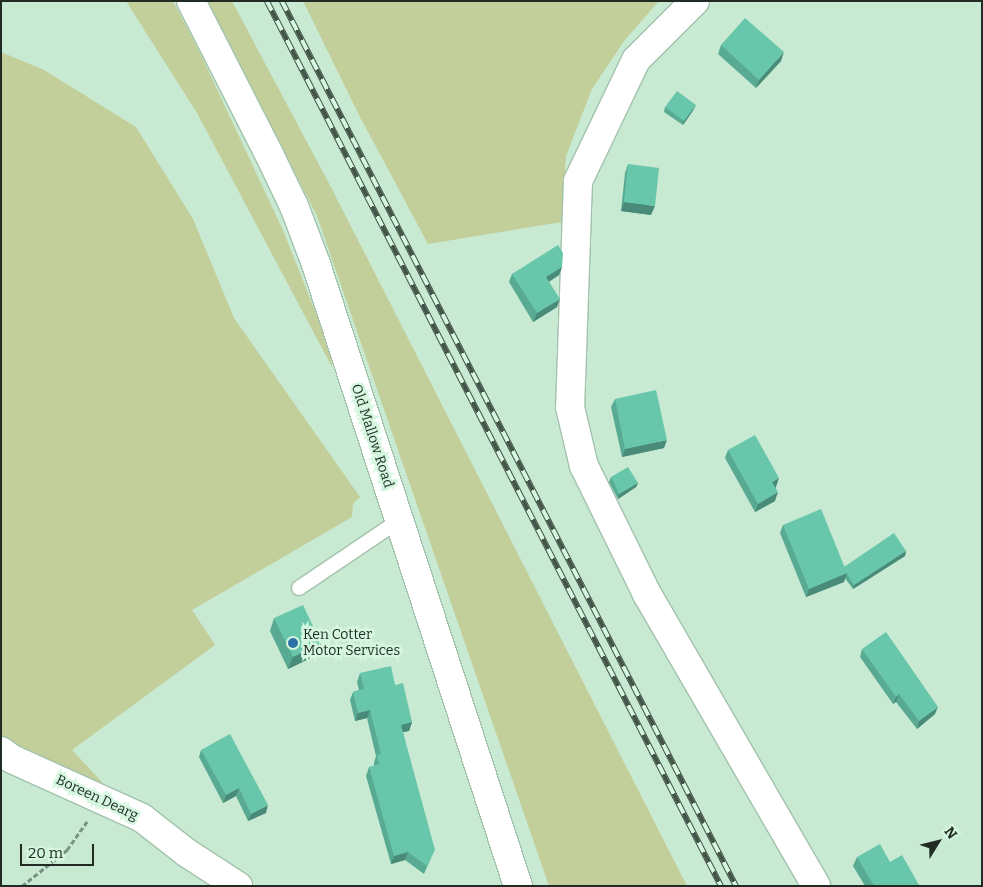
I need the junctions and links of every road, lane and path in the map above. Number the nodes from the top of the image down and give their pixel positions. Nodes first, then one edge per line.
1 (191, 1) edge
2 (695, 1) edge
3 (400, 520) junction
4 (299, 588) dead end
5 (1, 751) edge
6 (102, 800) junction
7 (22, 886) edge
8 (238, 886) edge
9 (518, 886) edge
10 (816, 886) edge

1 - 3 street, Old Mallow Road
2 - 10 street
3 - 4 lane
3 - 9 street, Old Mallow Road
5 - 6 street, Boreen Dearg
6 - 7 path
6 - 8 street, Boreen Dearg

